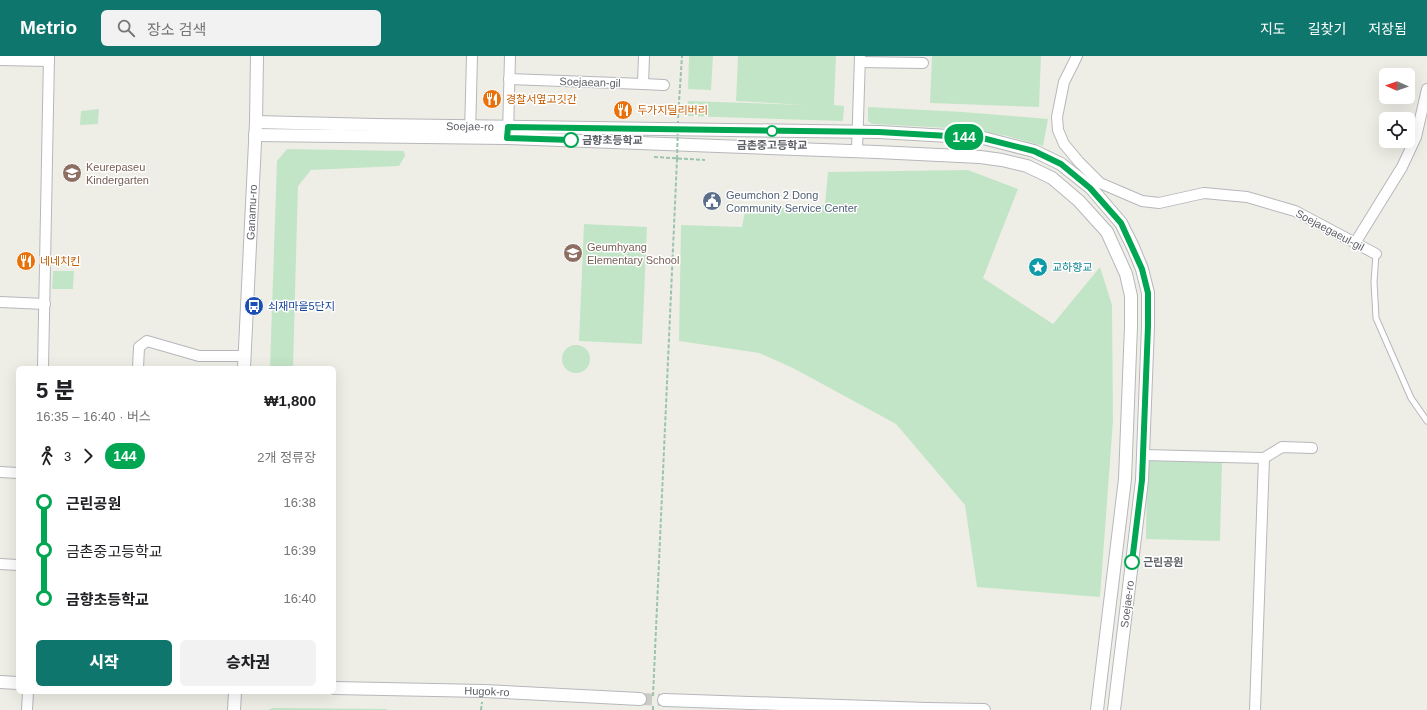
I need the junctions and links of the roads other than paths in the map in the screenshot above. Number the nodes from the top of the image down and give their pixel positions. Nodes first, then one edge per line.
1 (257, 56) edge
2 (472, 56) edge
3 (510, 56) edge
4 (644, 56) edge
5 (1077, 56) edge
6 (49, 58) edge
7 (860, 59) edge
8 (0, 60) edge
9 (923, 63) dead end
10 (509, 79) junction
11 (643, 84) junction
12 (664, 85) dead end
13 (1427, 89) edge
14 (256, 122) junction
15 (470, 132) junction
16 (858, 132) junction
17 (508, 133) junction
18 (255, 135) junction
19 (857, 151) junction
20 (1355, 243) junction
21 (1376, 254) joint
22 (0, 302) edge
23 (45, 304) junction
24 (243, 362) edge
25 (43, 366) edge
26 (138, 366) edge
27 (1427, 421) edge
28 (1312, 448) dead end
29 (1143, 455) junction
30 (1264, 458) junction
31 (0, 472) edge
32 (16, 473) edge
33 (0, 564) edge
34 (16, 565) edge
35 (0, 682) edge
36 (16, 683) edge
37 (336, 688) edge
38 (28, 694) edge
39 (235, 694) edge
40 (640, 699) tunnel mouth
41 (664, 700) tunnel mouth
42 (27, 710) edge
43 (234, 710) edge
44 (984, 710) edge
45 (1098, 710) edge
46 (1114, 710) edge
47 (1255, 710) edge

1 - 14 street, Ganamu-ro
2 - 15 street
3 - 10 street
4 - 11 street
5 - 20 street, Soejaegaeul-gil
6 - 8 street
6 - 23 street
7 - 9 street
7 - 16 street
10 - 11 street, Soejaean-gil
10 - 17 street
11 - 12 street, Soejaean-gil
13 - 20 street
14 - 15 street, Soejae-ro
14 - 18 street, Ganamu-ro
15 - 17 street
15 - 18 street
16 - 17 street, Soejae-ro
16 - 19 street
16 - 29 street, Soejae-ro
17 - 19 street
18 - 24 street, Ganamu-ro
19 - 45 street
20 - 21 street, Soejaegaeul-gil
21 - 27 lane
22 - 23 street
23 - 25 street
24 - 26 street
28 - 30 street
29 - 30 street
29 - 46 street, Soejae-ro
30 - 47 street
31 - 32 street
33 - 34 street
35 - 36 street
37 - 40 street, Hugok-ro
38 - 42 street
39 - 43 street
41 - 44 street

